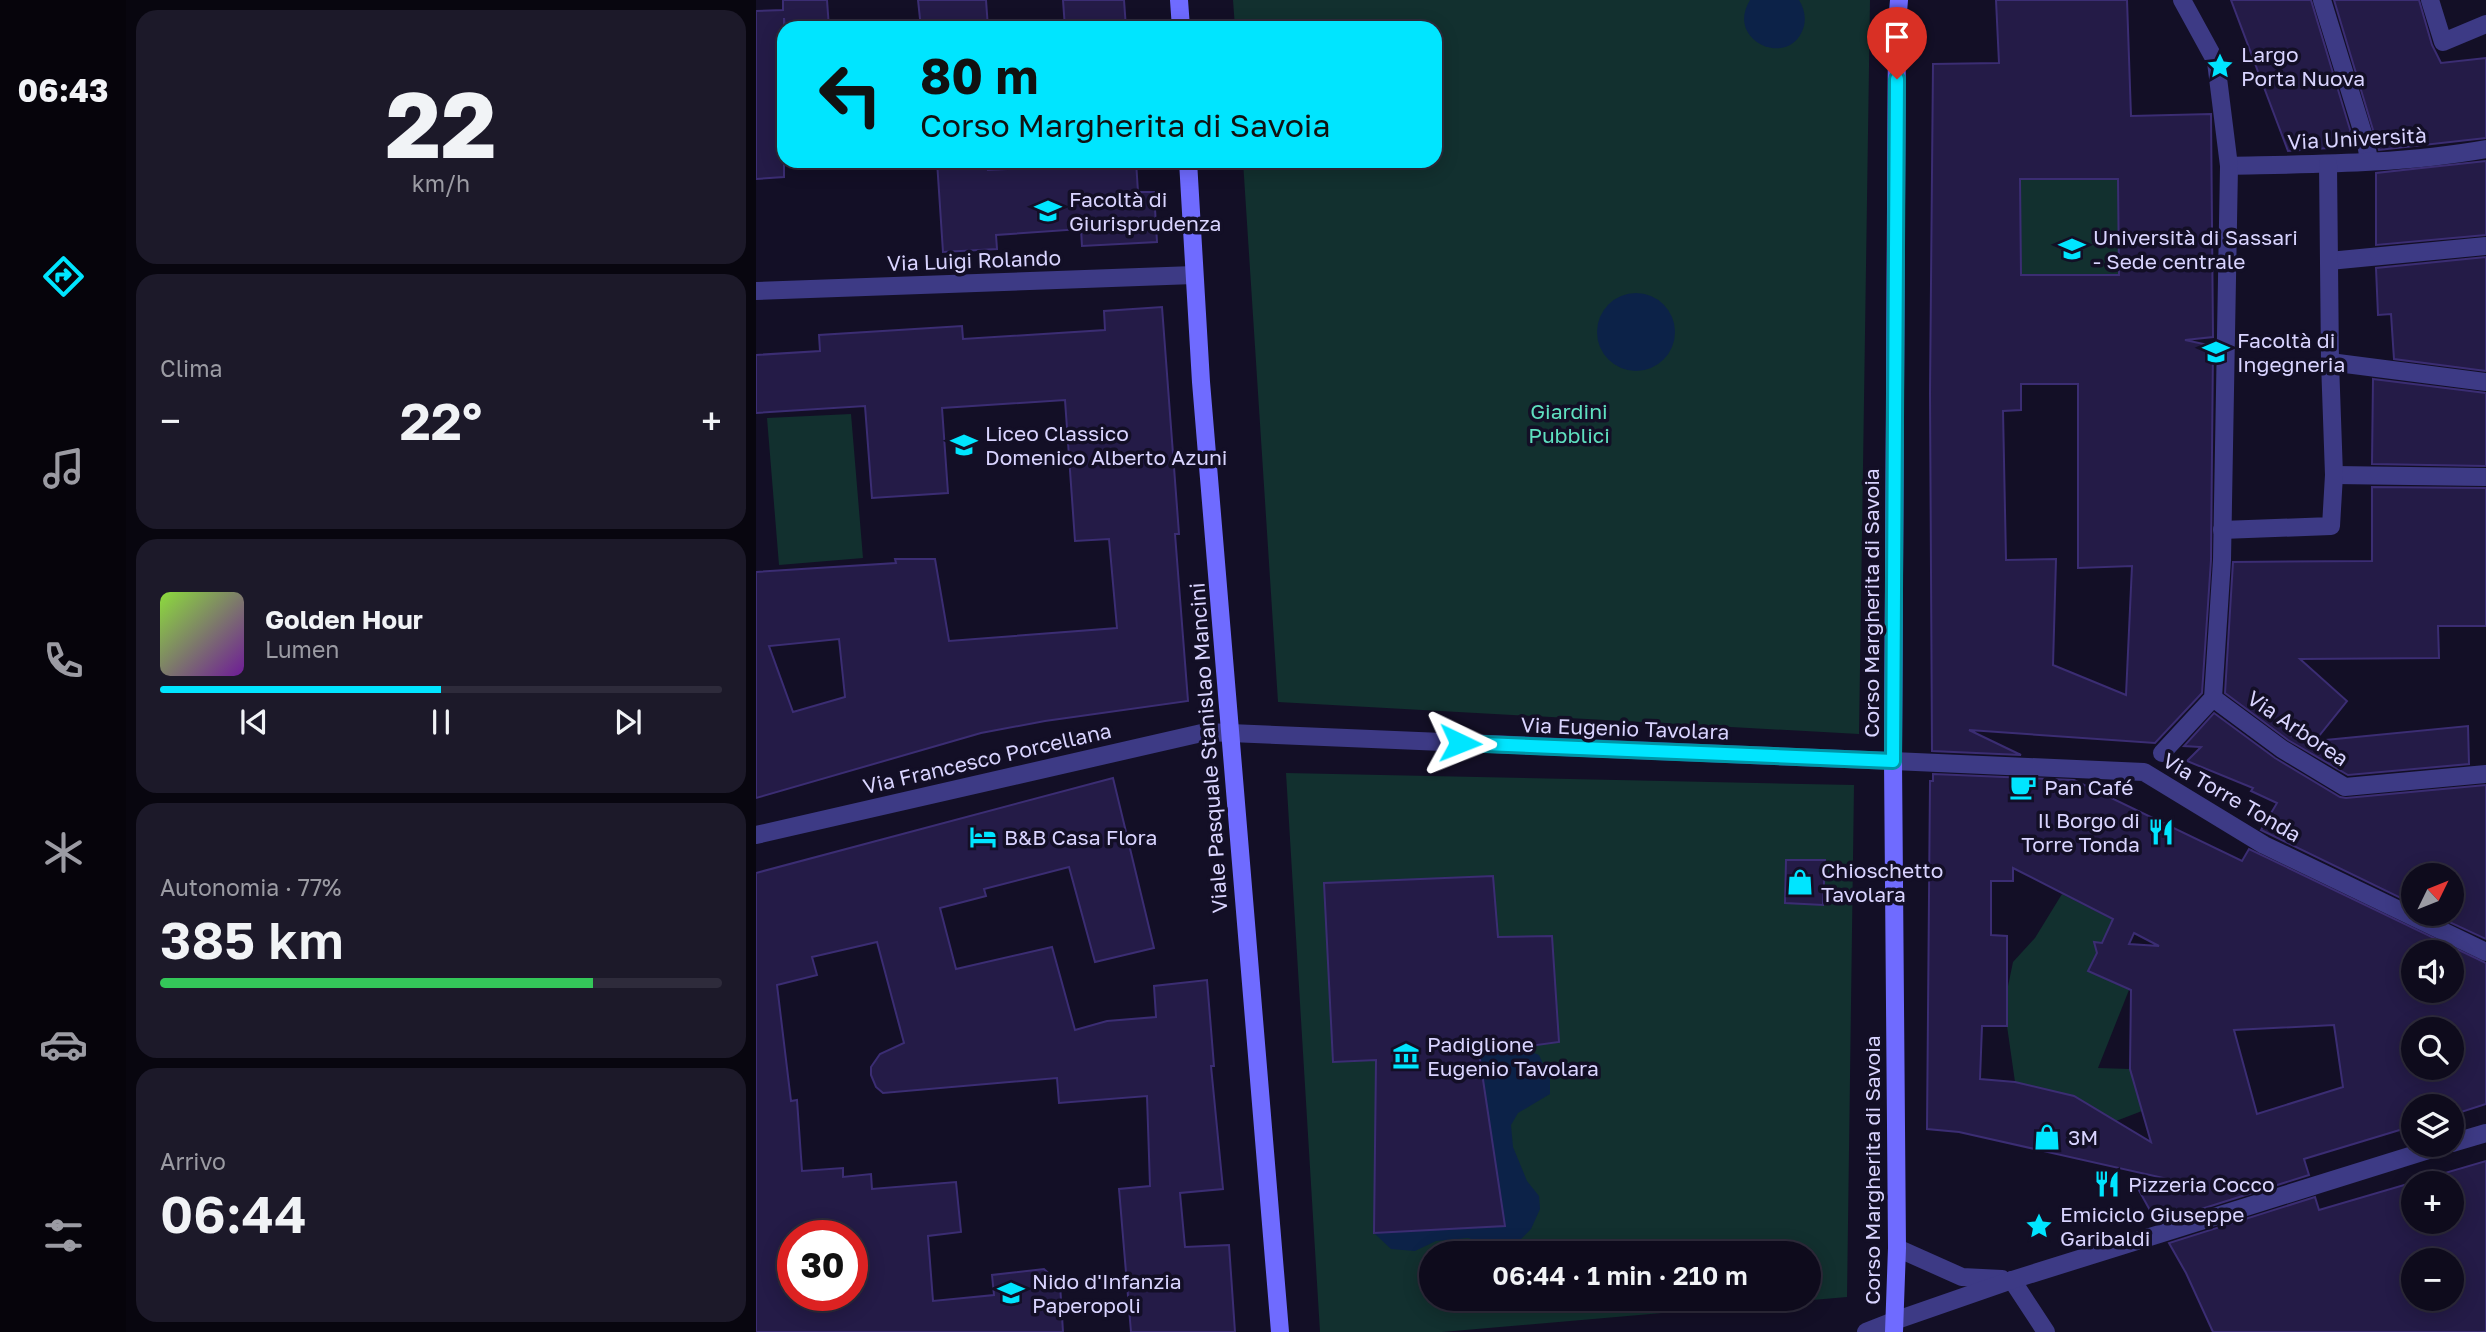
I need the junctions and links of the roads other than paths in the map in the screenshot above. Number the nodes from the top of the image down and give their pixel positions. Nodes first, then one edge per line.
1 (1180, 0) edge
2 (1899, 0) edge
3 (2182, 0) edge
4 (2322, 0) edge
5 (2430, 0) edge
6 (1181, 21) edge
7 (2486, 24) edge
8 (2486, 149) edge
9 (2369, 161) junction
10 (2328, 164) junction
11 (2230, 166) junction
12 (1188, 168) edge
13 (2486, 246) edge
14 (2329, 261) junction
15 (1194, 275) junction
16 (756, 291) edge
17 (2330, 362) junction
18 (2486, 382) edge
19 (2334, 475) junction
20 (2486, 477) edge
21 (2222, 530) junction
22 (2213, 698) junction
23 (1230, 734) junction
24 (1893, 761) junction
25 (2144, 772) junction
26 (2486, 774) edge
27 (756, 835) edge
28 (2486, 952) edge
29 (2486, 1133) edge
30 (2464, 1140) edge
31 (2409, 1157) edge
32 (1897, 1248) junction
33 (2012, 1280) junction
34 (1894, 1326) edge
35 (1280, 1332) edge
36 (1866, 1332) edge
37 (2046, 1332) edge

1 - 6 main road
2 - 24 main road, Corso Margherita di Savoia
3 - 11 street
4 - 9 street
5 - 7 street
8 - 9 street, Via Università
9 - 10 street, Via Università
10 - 11 street, Via Università
10 - 14 street
11 - 21 street, Via Arborea
12 - 15 main road, Viale Pasquale Stanislao Mancini
13 - 14 street
14 - 17 street
15 - 16 street, Via Luigi Rolando
15 - 23 main road, Viale Pasquale Stanislao Mancini
17 - 18 street
17 - 19 street
19 - 20 street
19 - 21 street
21 - 22 street, Via Arborea
22 - 25 street, Via Arborea
22 - 26 street, Via Arborea
23 - 24 street, Via Eugenio Tavolara
23 - 27 street, Via Francesco Porcellana
23 - 35 main road, Viale Pasquale Stanislao Mancini
24 - 25 street, Via Torre Tonda
24 - 32 main road, Corso Margherita di Savoia
25 - 28 street, Via Torre Tonda
29 - 30 street
31 - 33 street
32 - 33 street
32 - 34 main road, Corso Margherita di Savoia
33 - 34 street
33 - 37 street
34 - 36 street

